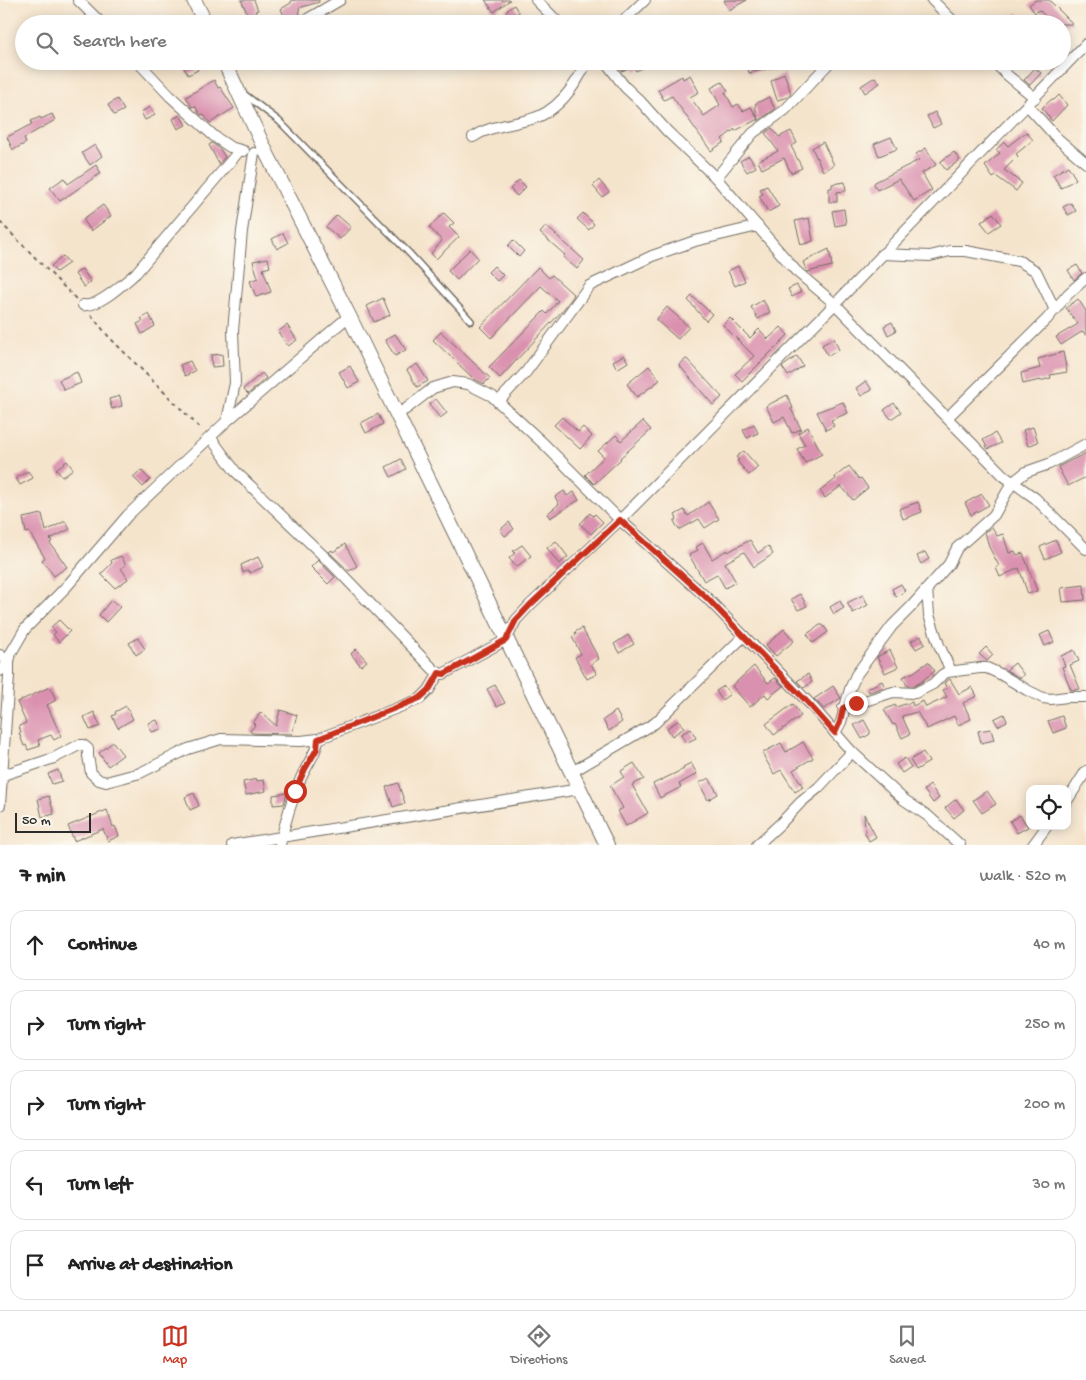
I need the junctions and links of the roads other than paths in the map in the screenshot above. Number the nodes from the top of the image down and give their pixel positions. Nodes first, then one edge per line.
1 (78, 0) edge
2 (194, 0) edge
3 (340, 0) edge
4 (536, 0) edge
5 (644, 0) edge
6 (932, 0) edge
7 (93, 15) edge
8 (202, 15) edge
9 (314, 15) edge
10 (551, 15) edge
11 (629, 15) edge
12 (947, 15) edge
13 (1086, 44) edge
14 (1071, 60) edge
15 (145, 70) edge
16 (230, 70) edge
17 (582, 70) edge
18 (612, 70) edge
19 (823, 70) edge
20 (1002, 70) edge
21 (1061, 70) edge
22 (236, 88) junction
23 (1031, 102) junction
24 (473, 137) dead end
25 (240, 150) junction
26 (260, 152) junction
27 (1086, 163) edge
28 (716, 178) junction
29 (758, 226) junction
30 (882, 254) junction
31 (1086, 278) edge
32 (835, 304) junction
33 (83, 305) road end
34 (1055, 310) junction
35 (349, 316) junction
36 (471, 322) dead end
37 (498, 402) junction
38 (397, 414) junction
39 (947, 418) junction
40 (228, 421) junction
41 (211, 438) junction
42 (1086, 444) edge
43 (1012, 483) junction
44 (620, 520) junction
45 (1086, 549) edge
46 (928, 589) junction
47 (744, 636) junction
48 (507, 638) junction
49 (4, 659) edge
50 (0, 671) edge
51 (951, 671) junction
52 (439, 673) junction
53 (1086, 697) edge
54 (843, 708) junction
55 (835, 733) junction
56 (318, 739) junction
57 (852, 752) junction
58 (1086, 771) edge
59 (572, 772) junction
60 (3, 775) junction
61 (580, 789) junction
62 (1071, 795) edge
63 (0, 805) edge
64 (1044, 830) edge
65 (600, 831) junction
66 (281, 841) edge
67 (232, 845) edge
68 (607, 845) edge
69 (615, 845) edge
70 (757, 845) edge
71 (960, 845) edge
72 (1034, 845) edge

1 - 7 street
2 - 8 street
3 - 9 street
4 - 10 street
5 - 11 street
6 - 12 street
13 - 14 street
15 - 25 street
16 - 22 street
17 - 24 street
18 - 28 street
19 - 28 street
20 - 23 street
21 - 23 street
22 - 26 street
22 - 36 lane
23 - 27 street
23 - 30 street
25 - 26 street
25 - 33 street
26 - 35 street
26 - 40 street
28 - 29 street
29 - 32 street
29 - 37 street
30 - 32 street
30 - 34 street
31 - 34 street
32 - 39 street
32 - 44 street
34 - 39 street
35 - 38 street
35 - 40 street
37 - 38 street
37 - 44 street
38 - 48 street
39 - 43 street
40 - 41 street
41 - 49 street
41 - 52 street
42 - 43 street
43 - 45 street
43 - 46 street
44 - 47 street
44 - 48 street
46 - 51 street
46 - 54 street
47 - 55 street
47 - 59 street
48 - 52 street
48 - 59 street
49 - 50 street
49 - 60 street
51 - 53 street
51 - 54 street
52 - 56 street
54 - 55 street
55 - 57 street
56 - 60 street
56 - 66 street
57 - 70 street
57 - 71 street
58 - 62 street
59 - 61 street
60 - 63 street
61 - 65 street
61 - 66 street
64 - 72 street
65 - 68 street
65 - 69 street
66 - 67 street

